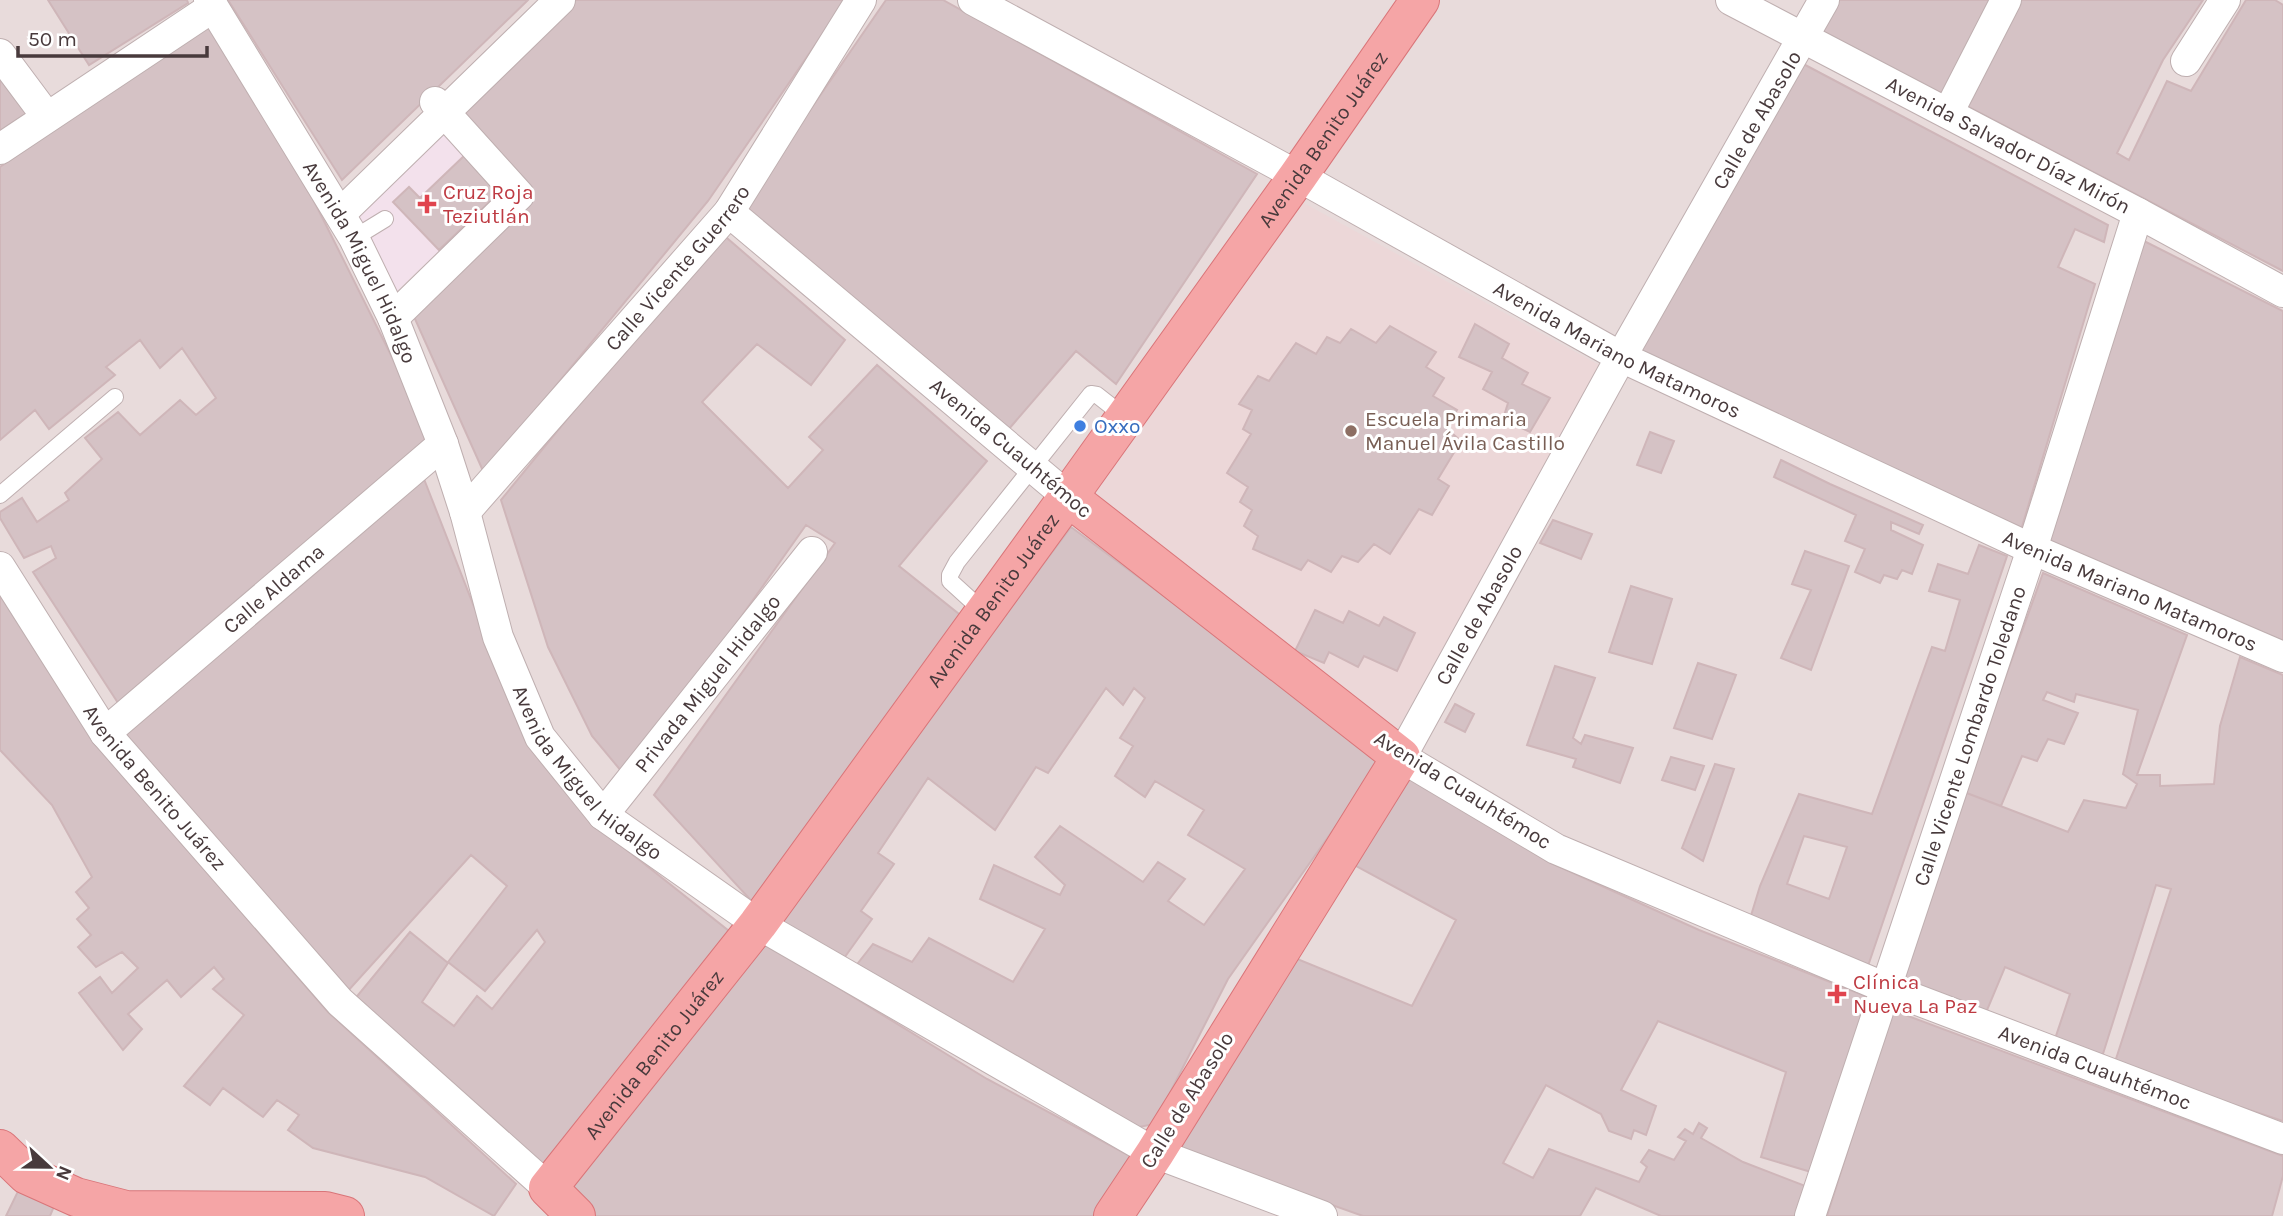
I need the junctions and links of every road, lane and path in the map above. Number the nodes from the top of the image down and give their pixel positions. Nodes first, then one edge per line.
1 (540, 0) edge
2 (560, 0) edge
3 (861, 0) edge
4 (973, 0) edge
5 (1420, 0) edge
6 (1731, 0) edge
7 (1824, 0) edge
8 (2006, 0) edge
9 (2225, 0) edge
10 (211, 3) edge
11 (1804, 37) junction
12 (0, 54) edge
13 (2186, 61) dead end
14 (436, 111) junction
15 (1948, 113) junction
16 (47, 117) junction
17 (0, 149) edge
18 (1298, 176) junction
19 (729, 212) junction
20 (2138, 213) junction
21 (342, 218) junction
22 (385, 219) dead end
23 (2283, 292) edge
24 (391, 315) junction
25 (1621, 357) junction
26 (115, 397) dead end
27 (1125, 417) junction
28 (443, 444) junction
29 (1031, 466) junction
30 (0, 495) edge
31 (1068, 497) junction
32 (465, 512) junction
33 (2032, 548) junction
34 (812, 552) dead end
35 (0, 567) edge
36 (984, 612) junction
37 (2283, 657) edge
38 (104, 733) junction
39 (1401, 757) junction
40 (603, 815) junction
41 (758, 924) junction
42 (1886, 989) junction
43 (2283, 1139) edge
44 (0, 1149) edge
45 (1155, 1153) junction
46 (548, 1188) junction
47 (345, 1216) edge
48 (576, 1216) edge
49 (1113, 1216) edge
50 (1322, 1216) edge
51 (1810, 1216) edge

1 - 14 street
2 - 14 street
3 - 19 street, Calle Vicente Guerrero
4 - 18 street, Avenida Mariano Matamoros
5 - 18 main road, Avenida Benito Juárez
6 - 11 street, Avenida Salvador Díaz Mirón
7 - 11 street, Calle de Abasolo
8 - 15 street
9 - 13 street
10 - 16 street
10 - 21 street, Avenida Miguel Hidalgo
11 - 15 street, Avenida Salvador Díaz Mirón
11 - 25 street, Calle de Abasolo
12 - 16 street
14 - 21 street
14 - 24 street
15 - 20 street, Avenida Salvador Díaz Mirón
16 - 17 street
18 - 25 street, Avenida Mariano Matamoros
18 - 27 main road, Avenida Benito Juárez
19 - 29 street, Avenida Cuauhtémoc
19 - 32 street, Calle Vicente Guerrero
20 - 23 street, Avenida Salvador Díaz Mirón
20 - 33 street, Calle Vicente Lombardo Toledano
21 - 22 lane
21 - 24 street, Avenida Miguel Hidalgo
24 - 28 street, Avenida Miguel Hidalgo
25 - 33 street, Avenida Mariano Matamoros
25 - 39 street, Calle de Abasolo
26 - 30 lane
27 - 29 lane
27 - 31 main road, Avenida Benito Juárez
28 - 32 street, Avenida Miguel Hidalgo
28 - 38 street, Calle Aldama
29 - 31 street, Avenida Cuauhtémoc
29 - 36 lane
31 - 36 main road, Avenida Benito Juárez
31 - 39 main road, Avenida Cuauhtémoc
32 - 40 street, Avenida Miguel Hidalgo
33 - 37 street, Avenida Mariano Matamoros
33 - 42 street, Calle Vicente Lombardo Toledano
34 - 40 street, Privada Miguel Hidalgo
35 - 38 street, Avenida Benito Juárez
36 - 41 main road, Avenida Benito Juárez
38 - 46 street, Avenida Benito Juárez
39 - 42 street, Avenida Cuauhtémoc
39 - 45 main road, Calle de Abasolo
40 - 41 street, Avenida Miguel Hidalgo
41 - 45 street, Avenida Miguel Hidalgo
41 - 46 main road, Avenida Benito Juárez
42 - 43 street, Avenida Cuauhtémoc
42 - 51 street, Calle Vicente Lombardo Toledano
44 - 47 main road
45 - 49 main road, Calle de Abasolo
45 - 50 street, Avenida Miguel Hidalgo
46 - 48 main road, Avenida Benito Juárez

